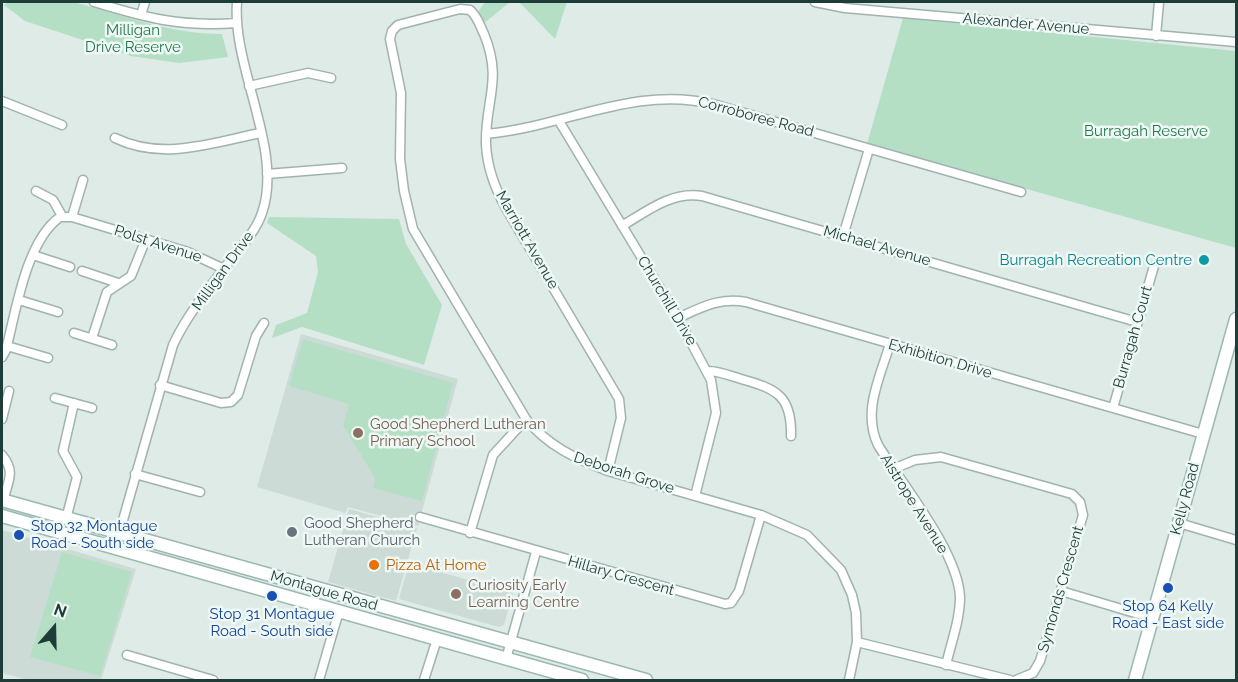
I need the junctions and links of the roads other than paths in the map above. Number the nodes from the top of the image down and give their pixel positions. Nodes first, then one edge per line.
1 (94, 2) edge
2 (145, 2) edge
3 (237, 2) edge
4 (815, 2) edge
5 (1159, 2) edge
6 (828, 3) edge
7 (141, 15) junction
8 (236, 23) junction
9 (392, 31) joint
10 (1156, 36) junction
11 (1236, 42) edge
12 (331, 78) dead end
13 (249, 86) junction
14 (2, 101) edge
15 (559, 120) junction
16 (62, 125) dead end
17 (260, 133) junction
18 (486, 134) junction
19 (115, 138) dead end
20 (869, 149) junction
21 (342, 168) dead end
22 (267, 174) junction
23 (83, 180) dead end
24 (36, 191) dead end
25 (1022, 192) dead end
26 (62, 216) junction
27 (72, 217) junction
28 (622, 226) junction
29 (843, 236) junction
30 (146, 238) junction
31 (33, 255) junction
32 (1154, 266) dead end
33 (70, 267) dead end
34 (224, 269) junction
35 (82, 271) dead end
36 (118, 283) junction
37 (19, 300) junction
38 (58, 312) dead end
39 (678, 318) junction
40 (1236, 319) edge
41 (1137, 322) junction
42 (264, 323) dead end
43 (74, 333) dead end
44 (92, 338) junction
45 (890, 344) junction
46 (112, 345) dead end
47 (7, 346) junction
48 (2, 357) edge
49 (48, 358) dead end
50 (708, 371) junction
51 (160, 385) junction
52 (9, 391) dead end
53 (55, 398) dead end
54 (74, 403) junction
55 (92, 408) dead end
56 (1113, 408) junction
57 (2, 419) edge
58 (526, 419) junction
59 (1203, 434) junction
60 (792, 436) dead end
61 (2, 455) edge
62 (893, 470) junction
63 (608, 471) junction
64 (135, 474) junction
65 (201, 492) dead end
66 (695, 496) junction
67 (2, 501) edge
68 (761, 514) junction
69 (2, 516) edge
70 (420, 517) dead end
71 (66, 519) junction
72 (1179, 523) junction
73 (119, 533) junction
74 (470, 533) junction
75 (1236, 540) edge
76 (115, 548) junction
77 (536, 552) junction
78 (1061, 591) junction
79 (343, 597) junction
80 (339, 611) junction
81 (1152, 618) junction
82 (437, 639) junction
83 (857, 642) junction
84 (510, 644) junction
85 (128, 655) dead end
86 (506, 658) junction
87 (946, 664) junction
88 (213, 681) edge
89 (319, 681) edge
90 (424, 681) edge
91 (582, 681) edge
92 (646, 681) edge
93 (849, 681) edge
94 (1010, 681) edge
95 (1016, 681) edge
96 (1135, 681) edge

1 - 7 street
2 - 7 street
3 - 8 street, Milligan Drive
4 - 6 street, Alexander Avenue
5 - 10 street
6 - 10 street, Alexander Avenue
7 - 8 street
8 - 13 street, Milligan Drive
9 - 18 street, Marriott Avenue
9 - 58 street, Deborah Grove
10 - 11 street, Alexander Avenue
12 - 13 street
13 - 17 street, Milligan Drive
14 - 16 street
15 - 18 street, Corroboree Road
15 - 20 street, Corroboree Road
15 - 28 street, Churchill Drive
17 - 19 street
17 - 22 street, Milligan Drive
18 - 63 street, Marriott Avenue
20 - 25 street, Corroboree Road
20 - 29 street
21 - 22 street
22 - 34 street, Milligan Drive
23 - 27 street
24 - 26 street
26 - 27 street, Polst Avenue
26 - 31 street
27 - 30 street, Polst Avenue
28 - 29 street, Michael Avenue
28 - 39 street, Churchill Drive
29 - 41 street, Michael Avenue
30 - 34 street, Polst Avenue
30 - 36 street
31 - 33 street
31 - 37 street
32 - 41 street, Burragah Court
34 - 51 street, Milligan Drive
35 - 36 street
36 - 44 street
37 - 38 street
37 - 47 street
39 - 45 street, Exhibition Drive
39 - 50 street, Churchill Drive
40 - 59 main road, Kelly Road
41 - 56 street, Burragah Court
42 - 51 street
43 - 44 street
44 - 46 street
45 - 56 street, Exhibition Drive
45 - 62 street, Aistrope Avenue
47 - 48 street
47 - 49 street
50 - 60 street
50 - 66 street, Churchill Drive
51 - 64 street, Milligan Drive
52 - 57 street
53 - 54 street
54 - 55 street
54 - 71 street
56 - 59 street, Exhibition Drive
58 - 63 street, Deborah Grove
58 - 74 street
59 - 72 main road, Kelly Road
61 - 67 street
62 - 78 street, Symonds Crescent
62 - 87 street, Aistrope Avenue
63 - 66 street, Deborah Grove
64 - 65 street
64 - 73 street, Milligan Drive
66 - 68 street, Deborah Grove
67 - 71 main road, Montague Road
68 - 77 street, Hillary Crescent
68 - 83 street, Deborah Grove
69 - 76 main road, Montague Road
70 - 74 street, Hillary Crescent
71 - 73 main road, Montague Road
72 - 75 street
72 - 81 main road, Kelly Road
73 - 76 street, Milligan Drive
73 - 79 main road, Montague Road
74 - 77 street, Hillary Crescent
76 - 80 main road, Montague Road
77 - 84 street
78 - 81 street
78 - 95 street, Symonds Crescent
79 - 80 main road
79 - 84 main road, Montague Road
80 - 82 main road, Montague Road
80 - 89 street
81 - 96 main road, Kelly Road
82 - 86 main road, Montague Road
82 - 90 street
83 - 87 street
83 - 93 street, Deborah Grove
84 - 86 street
84 - 92 main road, Montague Road
85 - 88 street
86 - 91 main road, Montague Road
87 - 94 street

